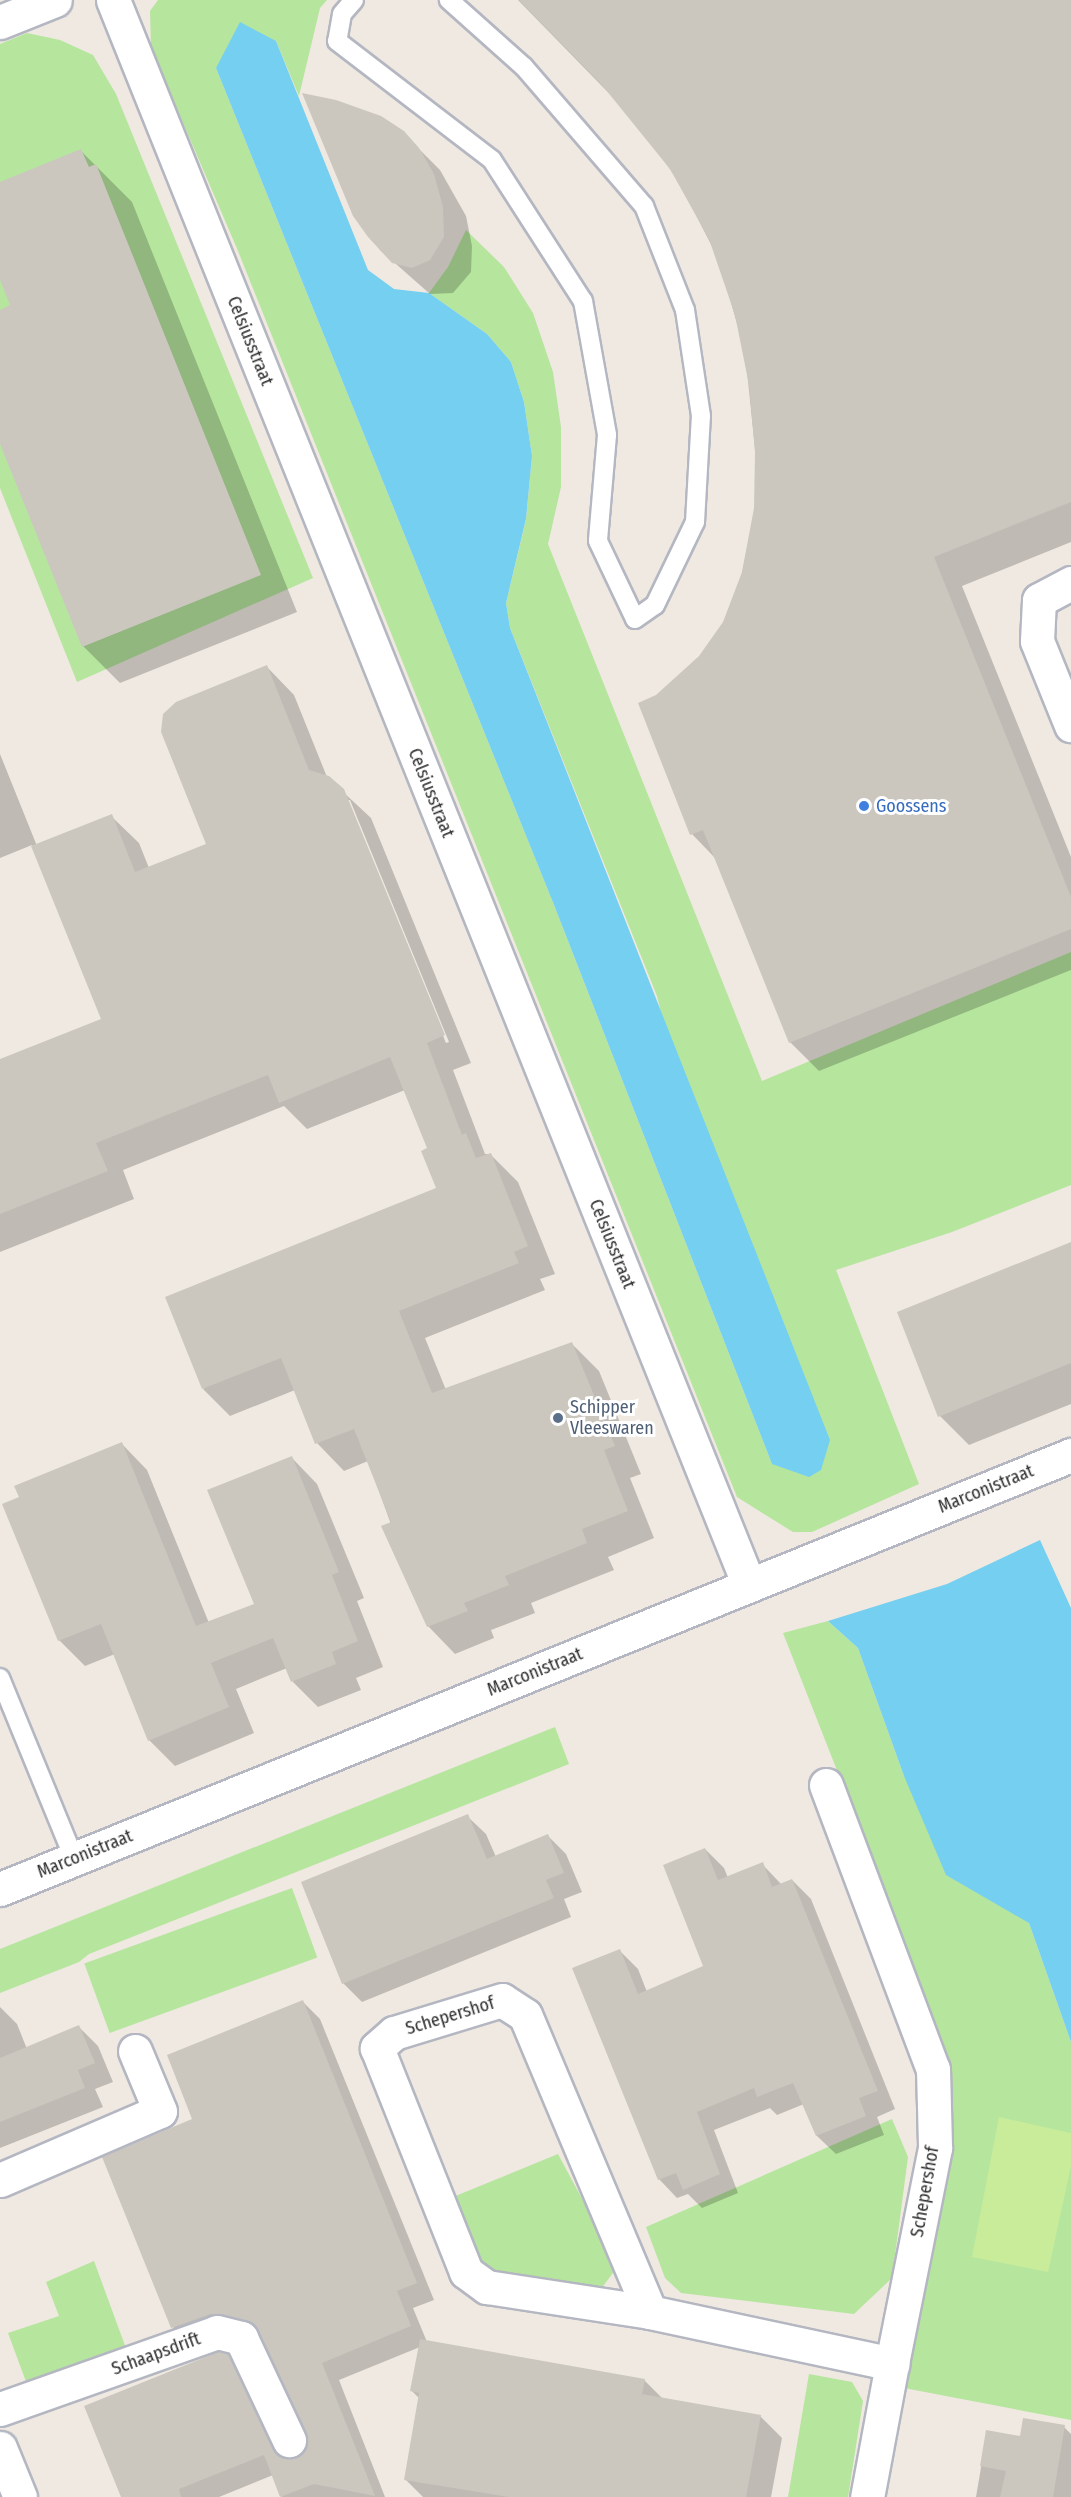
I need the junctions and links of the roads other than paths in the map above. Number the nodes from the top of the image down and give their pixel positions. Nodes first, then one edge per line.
1 (55, 0) edge
2 (113, 0) edge
3 (354, 0) edge
4 (449, 0) edge
5 (0, 22) edge
6 (1071, 583) edge
7 (1071, 725) edge
8 (1071, 1455) edge
9 (749, 1585) junction
10 (0, 1678) edge
11 (826, 1785) dead end
12 (74, 1858) junction
13 (0, 1889) edge
14 (135, 2051) dead end
15 (0, 2180) edge
16 (650, 2312) junction
17 (892, 2364) junction
18 (0, 2409) edge
19 (289, 2440) dead end
20 (0, 2448) edge
21 (20, 2497) edge
22 (867, 2497) edge

1 - 5 street
2 - 9 street, Celsiusstraat
3 - 4 lane
6 - 7 street
8 - 9 street, Marconistraat
9 - 12 street, Marconistraat
10 - 12 lane
11 - 17 street, Schepershof
12 - 13 street, Marconistraat
14 - 15 street
16 - 16 street, Schepershof
16 - 17 street, Schepershof
17 - 22 street, Schepershof
18 - 19 street, Schaapsdrift
20 - 21 street

